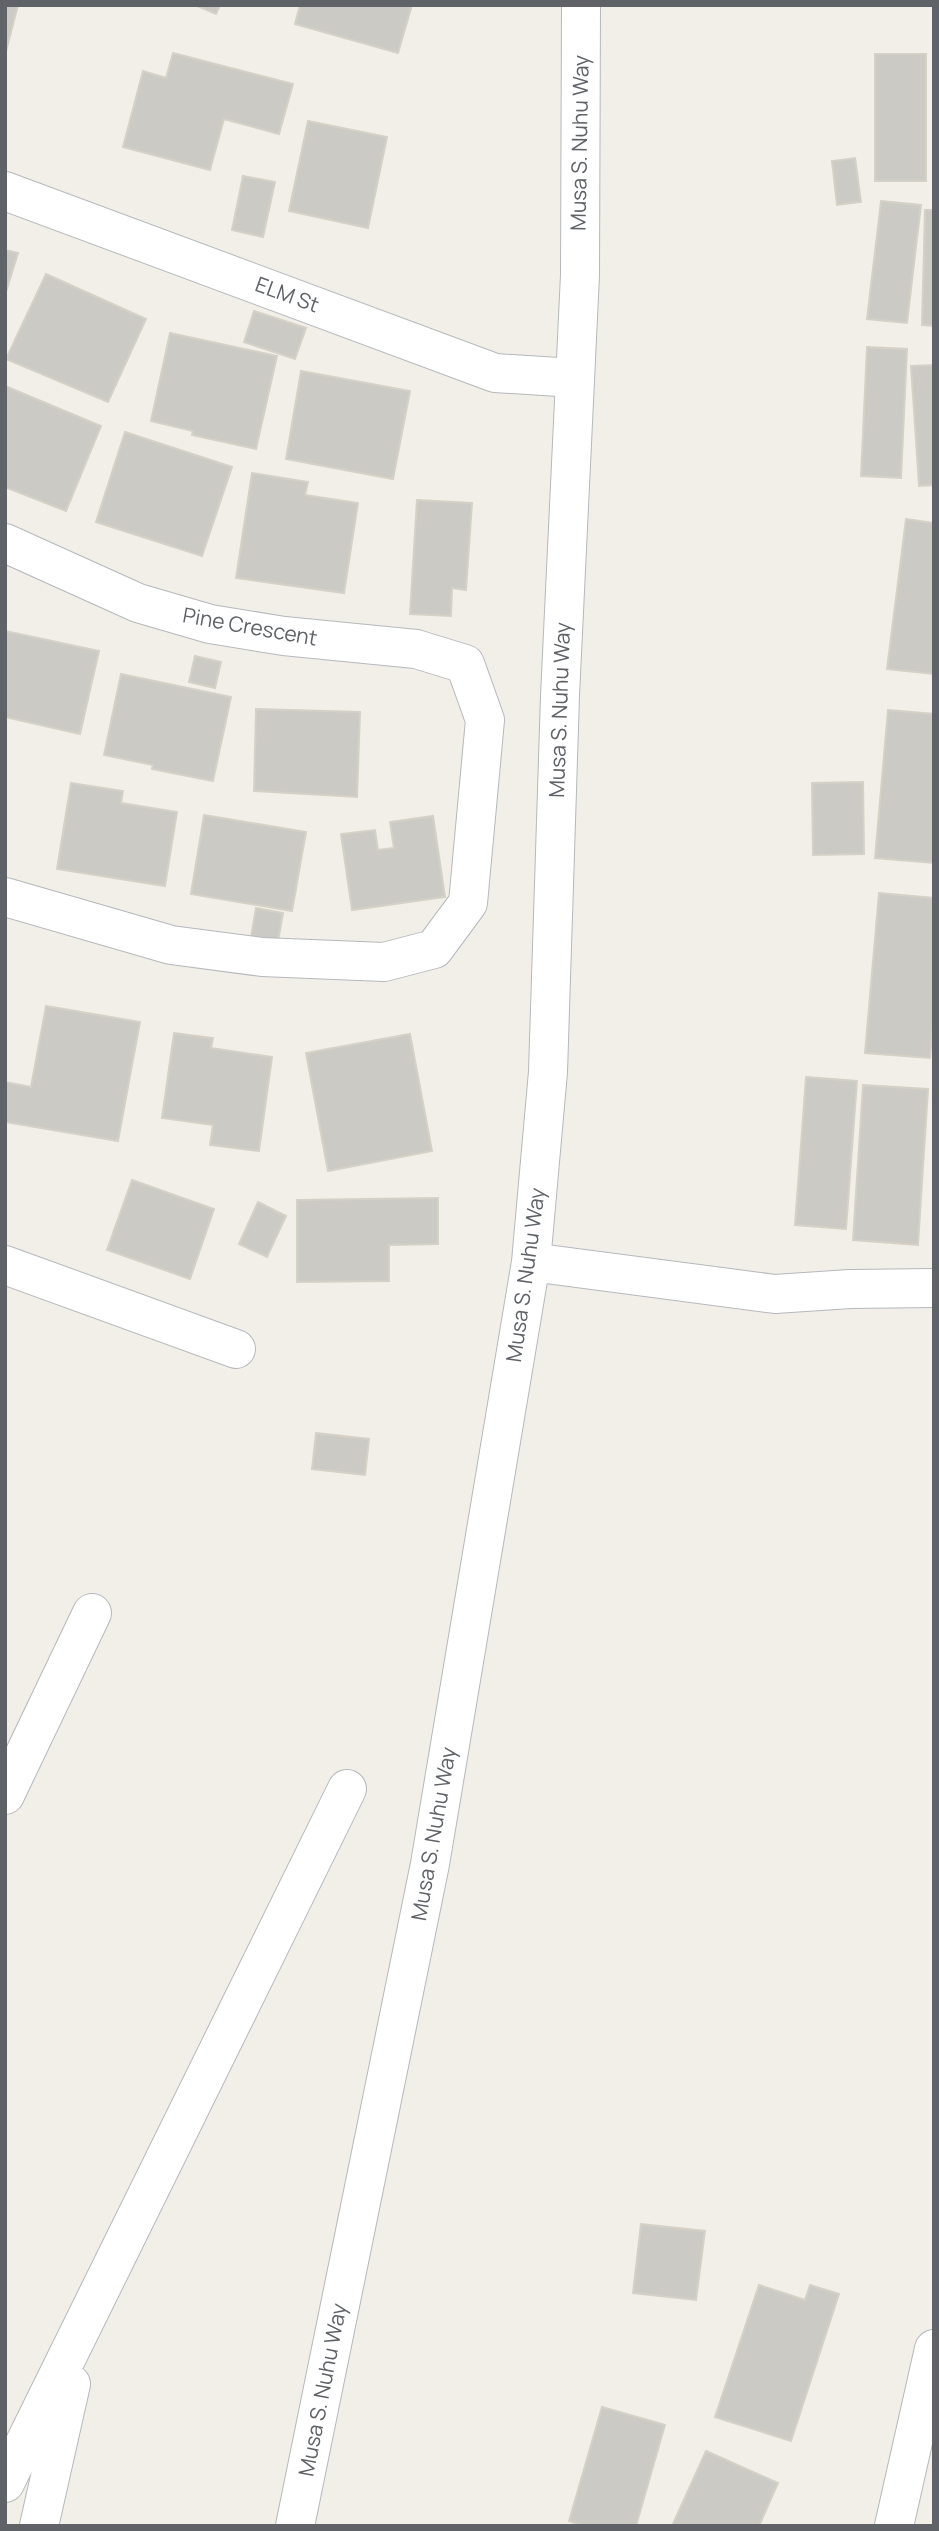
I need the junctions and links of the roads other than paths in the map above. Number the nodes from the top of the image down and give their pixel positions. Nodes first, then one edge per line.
1 (580, 5) edge
2 (5, 191) edge
3 (574, 378) junction
4 (5, 543) edge
5 (5, 897) edge
6 (531, 1262) junction
7 (5, 1265) edge
8 (934, 1288) edge
9 (236, 1349) dead end
10 (92, 1613) dead end
11 (347, 1789) dead end
12 (5, 1795) edge
13 (85, 2321) junction
14 (934, 2350) edge
15 (5, 2483) edge
16 (39, 2526) edge
17 (295, 2526) edge
18 (894, 2526) edge

1 - 3 street, Musa S. Nuhu Way
2 - 3 street, ELM St
3 - 6 street, Musa S. Nuhu Way
4 - 5 street, Pine Crescent
6 - 8 street
6 - 17 street, Musa S. Nuhu Way
7 - 9 street
10 - 12 street
11 - 13 street
13 - 15 street
13 - 16 street
14 - 18 street

